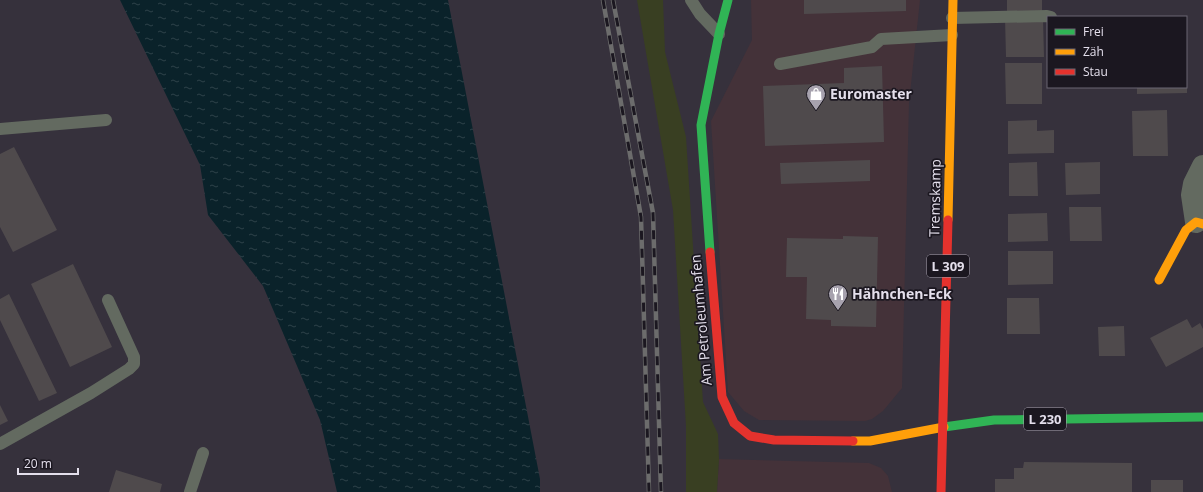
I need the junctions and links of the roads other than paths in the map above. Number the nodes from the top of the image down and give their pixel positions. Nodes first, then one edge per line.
1 (691, 0) edge
2 (953, 0) edge
3 (725, 4) edge
4 (1047, 16) edge
5 (952, 18) junction
6 (719, 34) junction
7 (952, 35) junction
8 (780, 64) dead end
9 (106, 120) dead end
10 (0, 129) edge
11 (1203, 166) edge
12 (1200, 223) edge
13 (1159, 280) dead end
14 (108, 300) dead end
15 (1203, 417) edge
16 (944, 427) junction
17 (0, 444) edge
18 (204, 453) dead end
19 (190, 492) edge
20 (941, 492) edge

1 - 6 lane
2 - 5 main road, Tremskamp / L 309
3 - 6 main road, Am Petroleumhafen
4 - 5 lane
5 - 7 main road, Tremskamp / L 309
6 - 16 main road, Am Petroleumhafen
7 - 8 lane
7 - 16 main road, Tremskamp / L 309
9 - 10 lane
11 - 12 street
12 - 13 main road
14 - 17 lane
15 - 16 main road, L 230
16 - 20 main road, Tremskamp / L 309
18 - 19 lane

